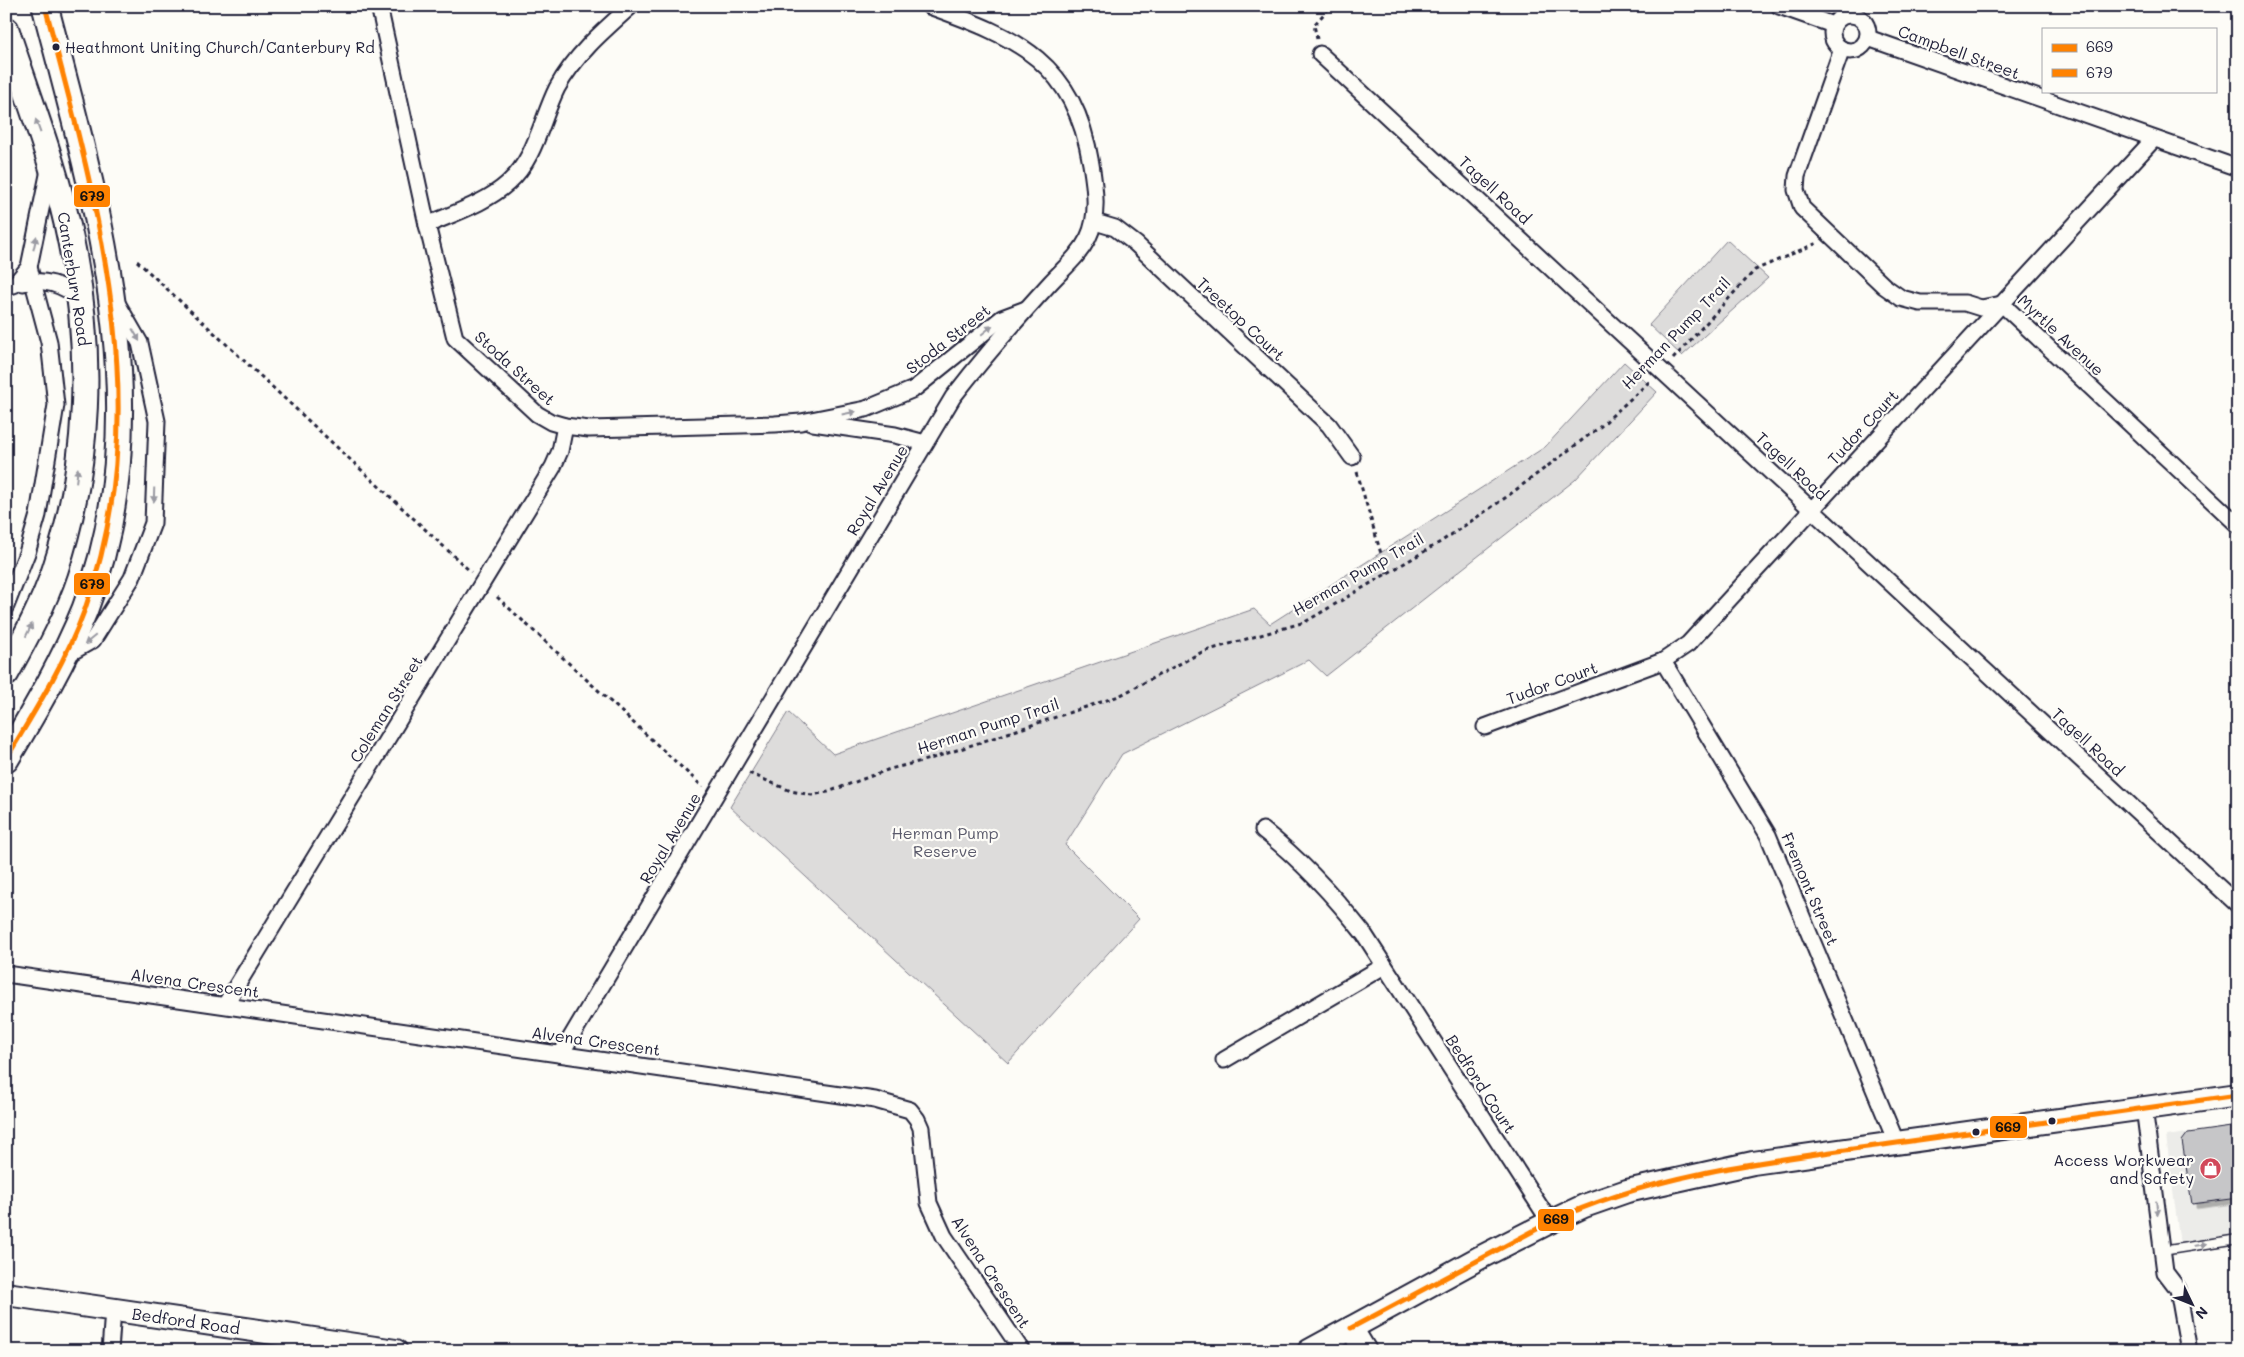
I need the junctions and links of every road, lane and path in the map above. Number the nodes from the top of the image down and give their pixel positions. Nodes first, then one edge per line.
1 (45, 6) edge
2 (379, 6) edge
3 (631, 6) edge
4 (929, 6) edge
5 (1331, 6) edge
6 (1779, 6) edge
7 (1857, 10) edge
8 (1833, 25) junction
9 (6, 30) edge
10 (1868, 38) junction
11 (1842, 49) junction
12 (1320, 54) joint
13 (2153, 140) junction
14 (51, 162) junction
15 (2238, 168) edge
16 (1095, 222) junction
17 (427, 225) junction
18 (1831, 237) junction
19 (137, 260) dead end
20 (31, 274) junction
21 (10, 286) edge
22 (111, 293) junction
23 (80, 298) junction
24 (2002, 304) junction
25 (1030, 307) junction
26 (1663, 370) junction
27 (801, 422) junction
28 (565, 426) junction
29 (925, 443) junction
30 (1352, 457) joint
31 (1812, 508) junction
32 (2238, 525) edge
33 (471, 573) dead end
34 (1387, 574) junction
35 (497, 597) dead end
36 (6, 606) edge
37 (61, 658) junction
38 (1664, 661) junction
39 (6, 673) edge
40 (1485, 727) dead end
41 (6, 759) edge
42 (733, 766) junction
43 (707, 790) dead end
44 (1263, 830) dead end
45 (2238, 905) edge
46 (1384, 966) junction
47 (6, 974) edge
48 (225, 1005) junction
49 (561, 1054) junction
50 (1224, 1060) dead end
51 (2238, 1095) edge
52 (2144, 1108) junction
53 (1897, 1144) junction
54 (1550, 1222) junction
55 (2238, 1240) edge
56 (2162, 1251) junction
57 (6, 1294) edge
58 (113, 1310) junction
59 (1351, 1328) junction
60 (110, 1351) edge
61 (396, 1351) edge
62 (1022, 1351) edge
63 (1309, 1351) edge
64 (1365, 1351) edge
65 (2190, 1351) edge

1 - 22 main road, Canterbury Road
2 - 17 street, Stoda Street
3 - 17 street
4 - 16 street, Royal Avenue
5 - 12 path
6 - 8 street
7 - 8 street
7 - 10 street
8 - 11 street
14 -> 9 main road, Canterbury Road
10 - 11 street
10 - 13 street, Campbell Street
11 - 18 street, Myrtle Avenue
12 - 26 street, Tagell Road
13 - 15 street, Campbell Street
13 - 24 street, Tudor Court
20 -> 14 street
14 - 23 main road, Canterbury Road
16 - 25 street, Royal Avenue
16 - 30 street, Treetop Court
17 - 28 street, Stoda Street
18 - 24 street, Myrtle Avenue
18 - 26 path, Herman Pump Trail
19 - 33 path
20 - 21 street
20 - 23 street
20 - 36 street
22 - 37 main road, Canterbury Road
22 -> 37 street
39 -> 23 main road, Canterbury Road
24 - 31 street, Tudor Court
24 - 32 street, Myrtle Avenue
27 -> 25 street, Stoda Street
25 - 29 street, Royal Avenue
26 - 31 street, Tagell Road
26 - 34 path, Herman Pump Trail
27 - 28 street, Stoda Street
27 - 29 street, Stoda Street
28 - 48 street, Coleman Street
29 - 42 street, Royal Avenue
30 - 34 path
31 - 38 street, Tudor Court
31 - 45 street, Tagell Road
34 - 42 path, Herman Pump Trail
35 - 43 path
37 - 41 main road, Canterbury Road
38 - 40 street, Tudor Court
38 - 53 street, Fremont Street
42 - 49 street, Royal Avenue
44 - 46 street, Bedford Court
46 - 50 street
46 - 54 street, Bedford Court
47 - 48 street, Alvena Crescent
48 - 49 street, Alvena Crescent
49 - 62 street, Alvena Crescent
51 - 52 main road
52 - 53 main road
52 -> 56 street
53 - 54 main road
54 - 59 main road
56 -> 55 lane
56 - 65 street
57 - 58 main road, Bedford Road
58 - 60 street
58 - 61 main road, Bedford Road
59 - 63 main road
59 - 64 main road

